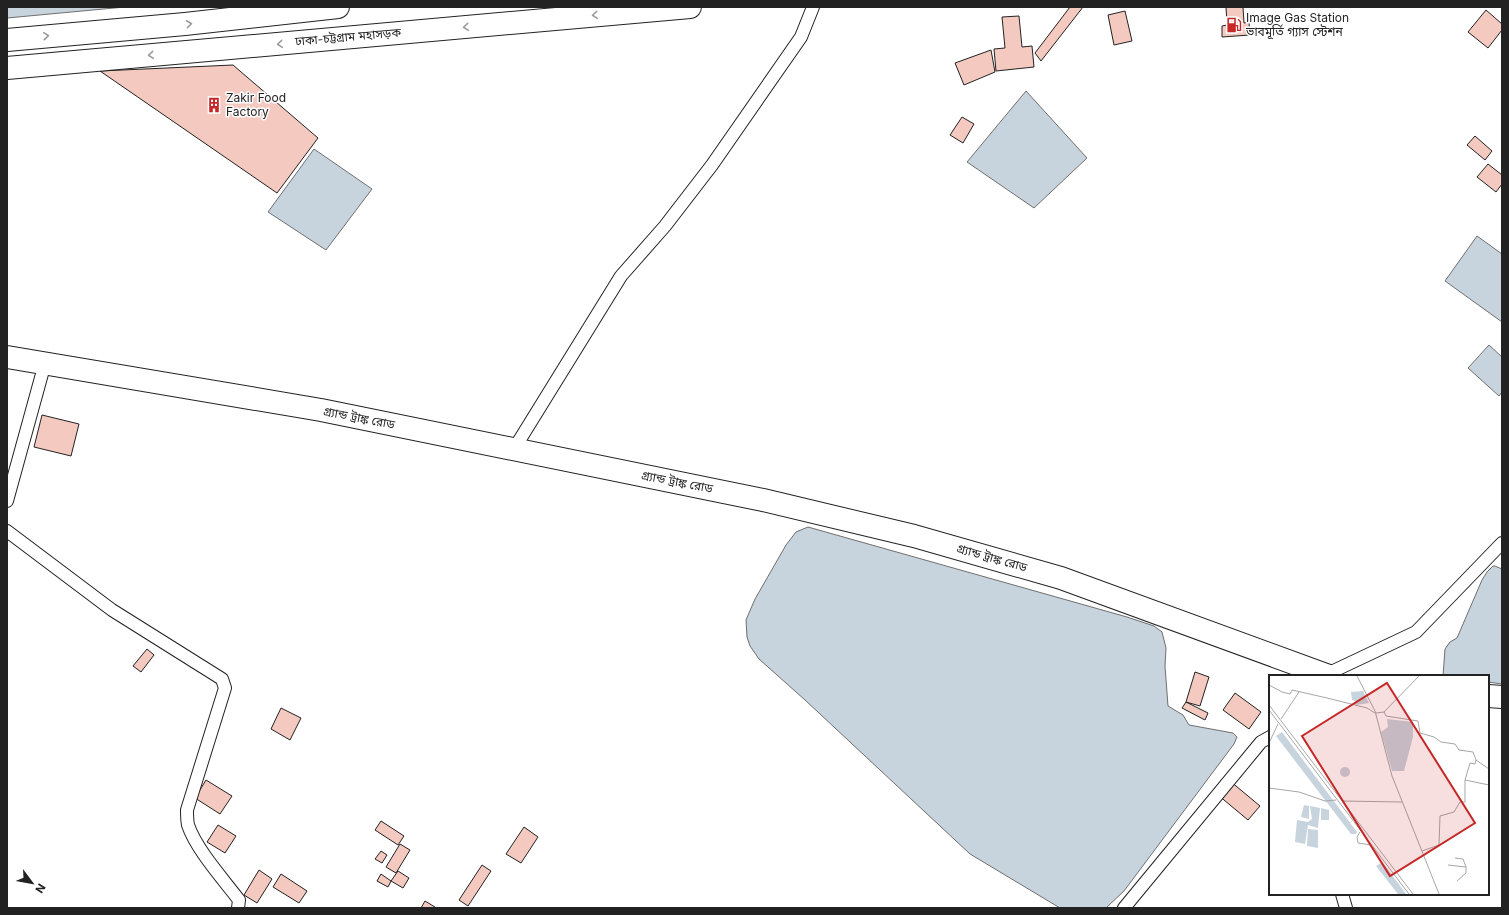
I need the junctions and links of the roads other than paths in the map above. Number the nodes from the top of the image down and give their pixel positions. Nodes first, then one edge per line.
1 (338, 7) edge
2 (690, 7) edge
3 (813, 7) edge
4 (7, 40) edge
5 (7, 68) edge
6 (7, 357) edge
7 (45, 363) junction
8 (514, 449) junction
9 (7, 502) edge
10 (7, 531) edge
11 (1502, 543) edge
12 (1327, 675) edge
13 (1489, 696) edge
14 (1502, 697) edge
15 (1269, 738) edge
16 (1342, 895) edge
17 (238, 908) edge
18 (1124, 908) edge
19 (1346, 908) edge

4 -> 1 highway
2 -> 5 highway, ঢাকা-চট্টগ্রাম মহাসড়ক
3 - 8 street
6 - 7 highway, গ্র্যান্ড ট্রাঙ্ক রোড
7 - 8 highway, গ্র্যান্ড ট্রাঙ্ক রোড
7 - 9 street
8 - 12 highway, গ্র্যান্ড ট্রাঙ্ক রোড
10 - 17 street
11 - 12 street
13 - 14 highway
15 - 18 street
16 - 19 street

